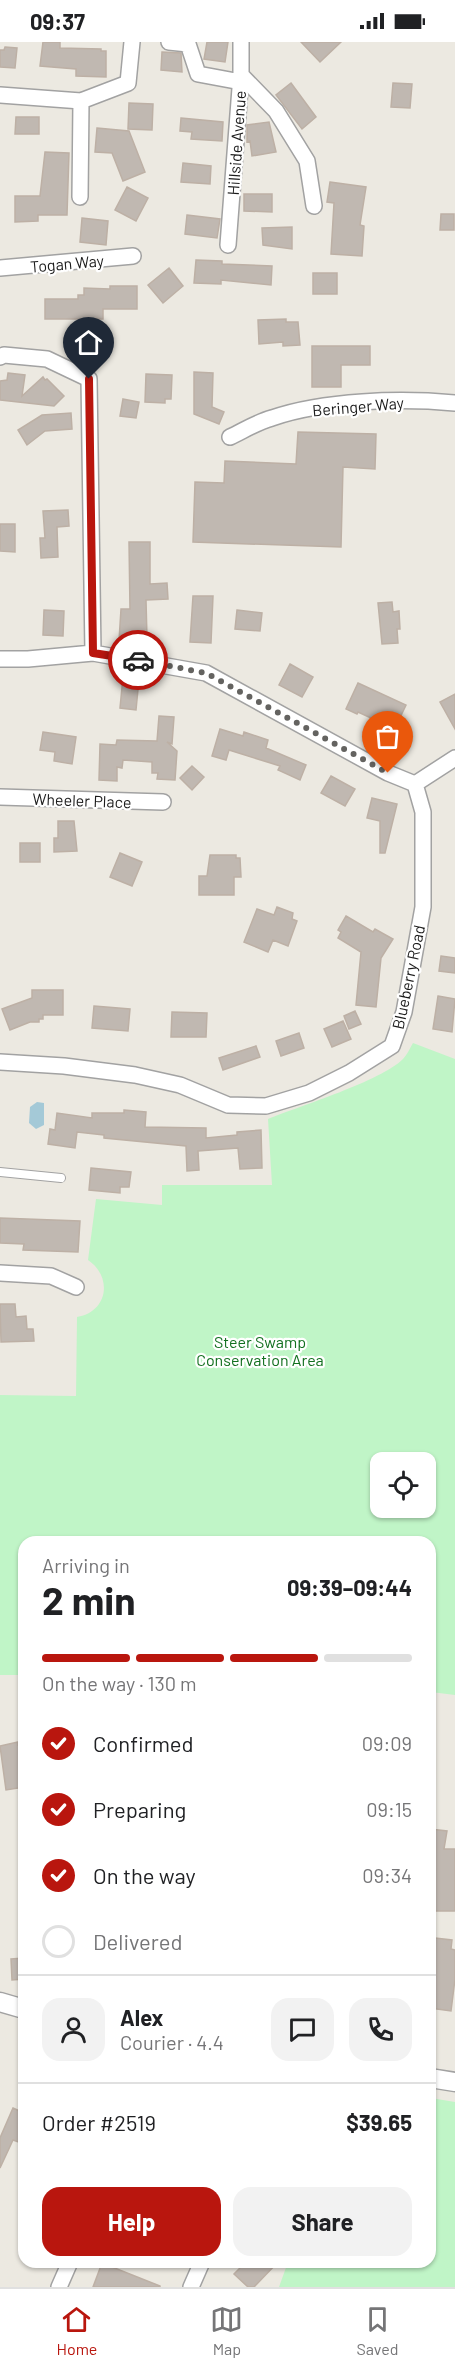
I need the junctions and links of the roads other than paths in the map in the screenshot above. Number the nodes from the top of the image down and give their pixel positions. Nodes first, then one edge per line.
1 (132, 42) edge
2 (169, 42) edge
3 (241, 42) edge
4 (241, 79) junction
5 (0, 95) edge
6 (81, 101) junction
7 (80, 197) dead end
8 (314, 206) dead end
9 (228, 245) dead end
10 (133, 256) dead end
11 (0, 268) edge
12 (0, 357) edge
13 (455, 403) edge
14 (230, 437) dead end
15 (93, 653) junction
16 (0, 659) edge
17 (455, 758) edge
18 (414, 784) junction
19 (0, 797) edge
20 (163, 802) dead end
21 (0, 1062) edge
22 (0, 1172) edge
23 (61, 1178) dead end
24 (0, 1273) edge
25 (76, 1287) dead end
26 (0, 2002) edge
27 (18, 2007) edge
28 (436, 2079) edge
29 (455, 2082) edge
30 (67, 2268) edge
31 (199, 2268) edge
32 (59, 2287) edge
33 (191, 2287) edge

1 - 6 street
2 - 4 street
3 - 4 street, Hillside Avenue
4 - 8 street
4 - 9 street, Hillside Avenue
5 - 6 street
6 - 7 street
10 - 11 street, Togan Way
12 - 15 street
13 - 14 street, Beringer Way
15 - 16 street
15 - 18 street
17 - 18 street
18 - 21 street, Blueberry Road
19 - 20 street, Wheeler Place
22 - 23 lane
24 - 25 street
26 - 27 street
28 - 29 street
30 - 32 street
31 - 33 street

